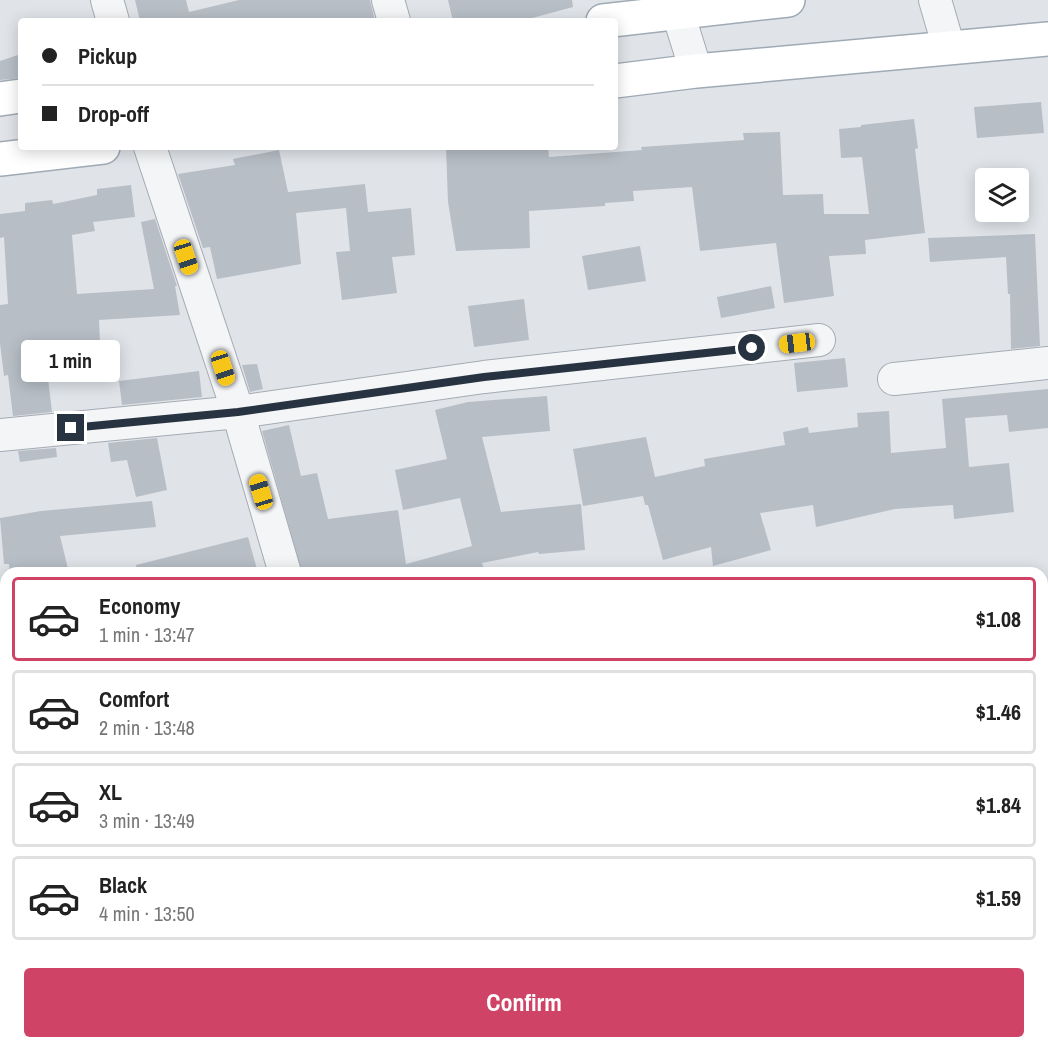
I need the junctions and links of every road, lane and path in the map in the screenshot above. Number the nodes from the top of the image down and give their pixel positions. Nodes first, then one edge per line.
1 (107, 0) edge
2 (388, 0) edge
3 (788, 0) edge
4 (935, 0) edge
5 (676, 6) edge
6 (112, 18) edge
7 (393, 18) edge
8 (618, 18) edge
9 (1048, 39) edge
10 (950, 48) junction
11 (696, 71) junction
12 (618, 81) edge
13 (18, 96) edge
14 (0, 99) edge
15 (77, 150) edge
16 (151, 150) edge
17 (0, 159) edge
18 (819, 340) dead end
19 (1048, 363) edge
20 (894, 379) dead end
21 (238, 412) junction
22 (0, 435) edge
23 (283, 567) edge

1 - 6 street
2 - 7 street
3 - 5 main road
4 - 10 street
5 - 8 main road
5 - 11 street
9 - 10 main road
10 - 11 main road
11 - 12 main road
13 - 14 main road
15 - 17 main road
16 - 21 street
18 - 21 street
19 - 20 street
21 - 22 street
21 - 23 street

